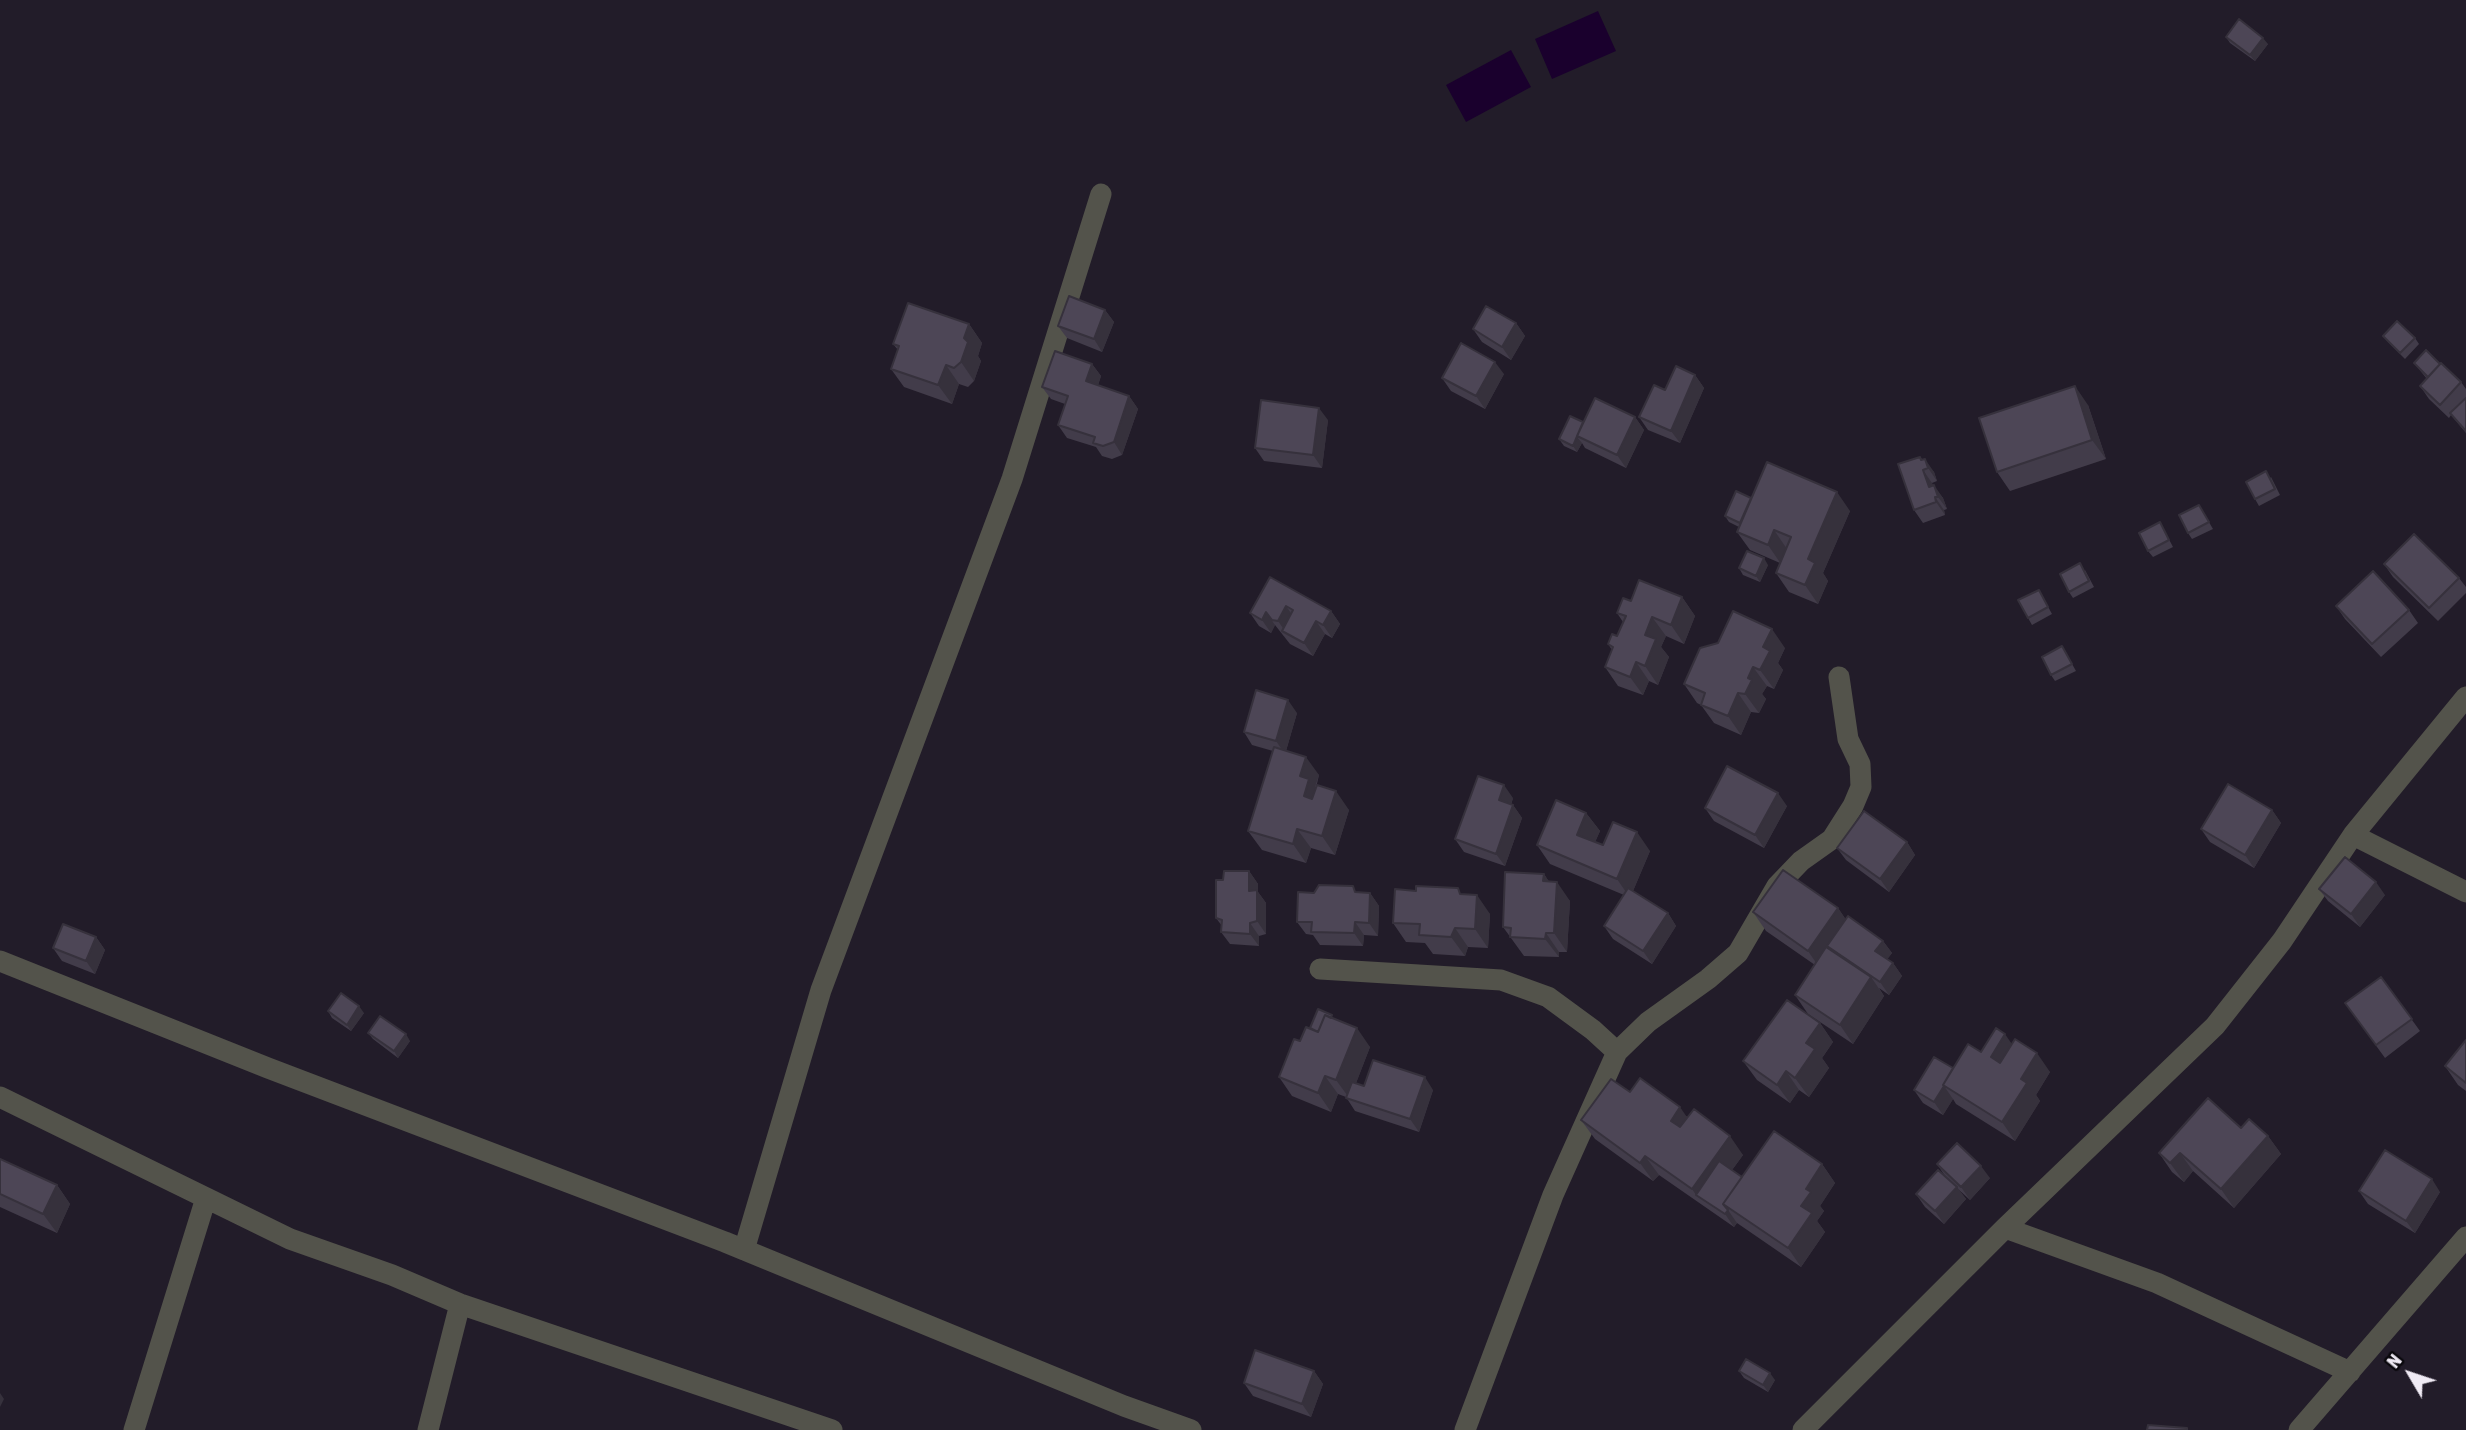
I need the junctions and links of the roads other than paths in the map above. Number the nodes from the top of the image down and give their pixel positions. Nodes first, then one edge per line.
1 (1101, 194) dead end
2 (1839, 677) dead end
3 (2466, 697) edge
4 (2353, 835) junction
5 (2466, 892) edge
6 (0, 961) edge
7 (1320, 969) dead end
8 (1617, 1052) junction
9 (0, 1097) edge
10 (206, 1198) junction
11 (2006, 1228) junction
12 (2466, 1237) edge
13 (744, 1250) junction
14 (460, 1304) junction
15 (2350, 1373) junction
16 (134, 1430) edge
17 (428, 1430) edge
18 (832, 1430) edge
19 (1191, 1430) edge
20 (1465, 1430) edge
21 (1803, 1430) edge
22 (2300, 1430) edge

1 - 13 street
2 - 8 street
3 - 4 street
4 - 5 street
4 - 11 street
6 - 13 street
7 - 8 street
8 - 20 street
9 - 10 street
10 - 14 street
10 - 16 street
11 - 15 street
11 - 21 street
12 - 15 street
13 - 19 street
14 - 17 street
14 - 18 street
15 - 22 street

